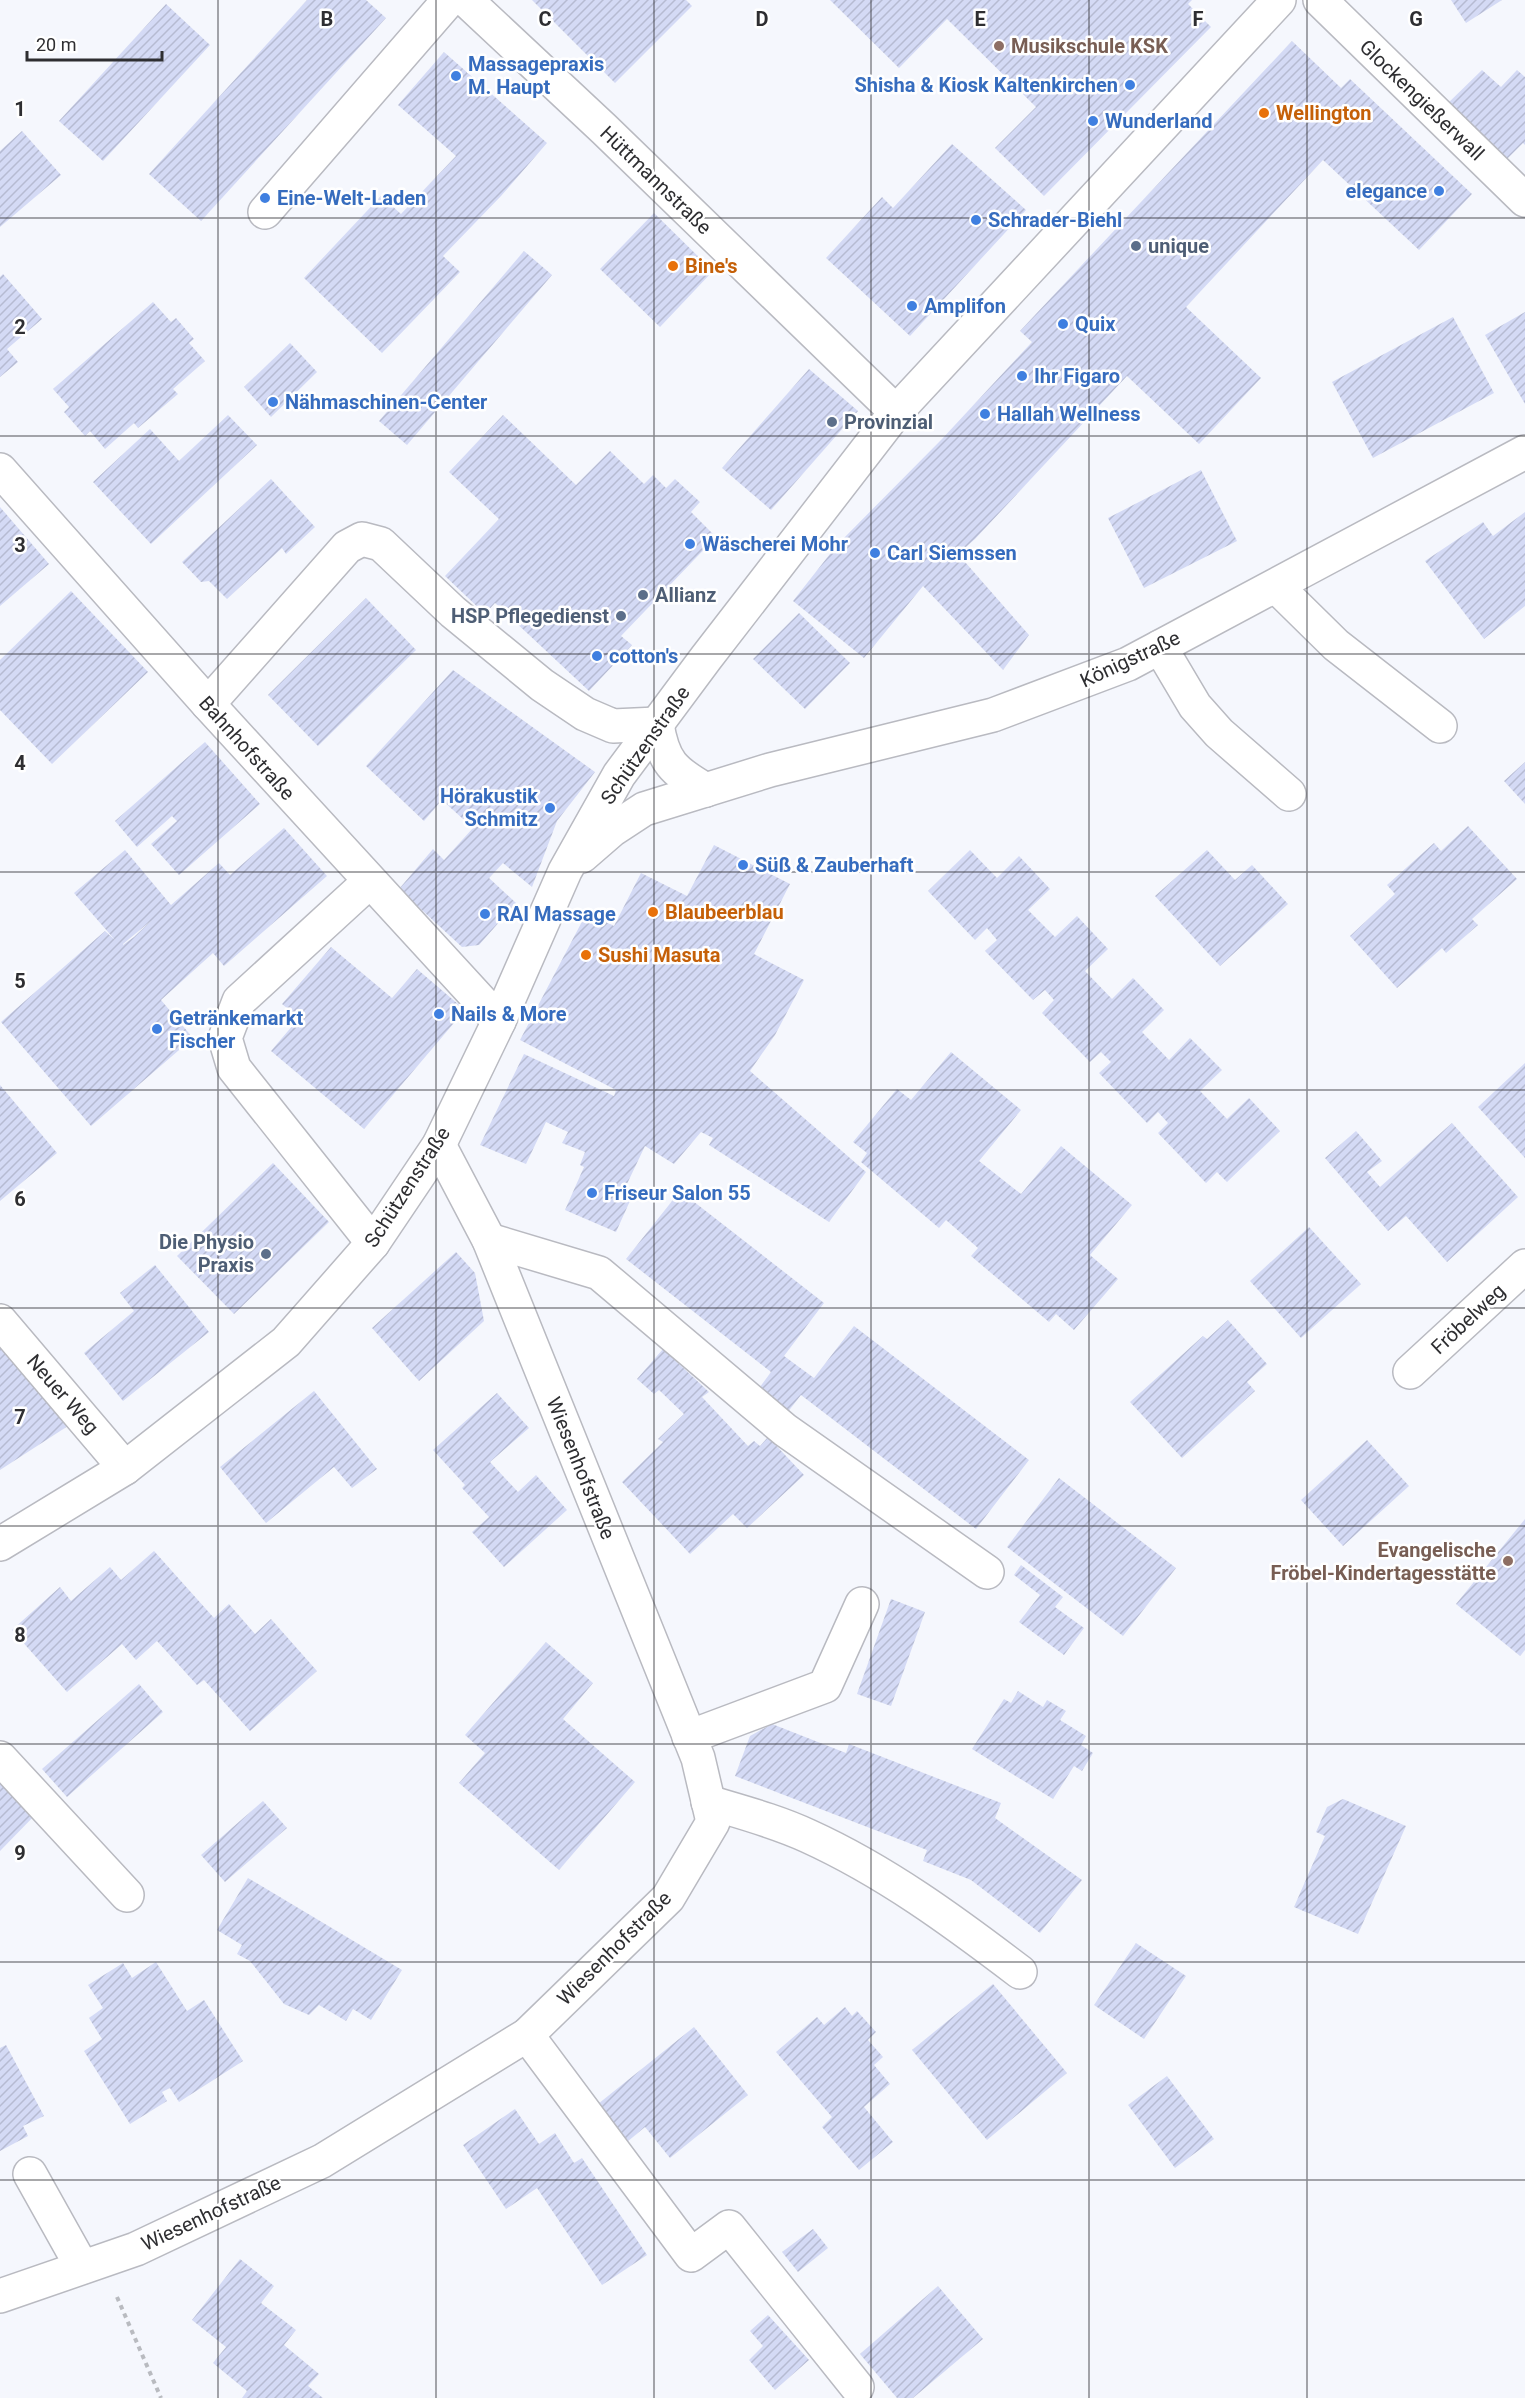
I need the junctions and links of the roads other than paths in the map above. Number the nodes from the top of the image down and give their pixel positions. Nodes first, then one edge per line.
1 (449, 0) edge
2 (466, 0) edge
3 (1279, 0) edge
4 (1320, 0) edge
5 (1525, 200) edge
6 (265, 212) dead end
7 (896, 412) junction
8 (1525, 452) edge
9 (0, 470) edge
10 (1276, 586) junction
11 (1160, 647) junction
12 (208, 704) junction
13 (657, 724) junction
14 (1440, 726) dead end
15 (706, 790) junction
16 (1289, 794) dead end
17 (565, 871) junction
18 (369, 882) junction
19 (499, 1021) junction
20 (439, 1145) junction
21 (489, 1240) junction
22 (374, 1243) junction
23 (1525, 1266) edge
24 (0, 1321) edge
25 (1410, 1372) dead end
26 (125, 1468) junction
27 (0, 1544) edge
28 (987, 1572) dead end
29 (862, 1605) dead end
30 (689, 1737) junction
31 (0, 1758) edge
32 (708, 1802) junction
33 (127, 1895) dead end
34 (1020, 1971) dead end
35 (527, 2035) junction
36 (30, 2174) dead end
37 (91, 2264) junction
38 (0, 2296) edge
39 (857, 2387) dead end

1 - 6 street
2 - 7 street, Hüttmannstraße
3 - 7 street, Schützenstraße
4 - 5 street, Glockengießerwall
7 - 13 street, Schützenstraße
8 - 10 street, Königstraße
9 - 12 street, Bahnhofstraße
10 - 11 street, Königstraße
10 - 14 street
11 - 15 street, Königstraße
11 - 16 street
12 - 13 street
12 - 18 street, Bahnhofstraße
13 - 15 street
13 - 17 street, Schützenstraße
15 - 17 street, Königstraße
17 - 19 street, Schützenstraße
18 - 19 street, Bahnhofstraße
18 - 22 street
19 - 20 street, Schützenstraße
20 - 21 street, Wiesenhofstraße
20 - 22 street, Schützenstraße
21 - 28 street
21 - 30 street, Wiesenhofstraße
22 - 26 street, Schützenstraße
23 - 25 street, Fröbelweg
24 - 26 street, Neuer Weg
26 - 27 street, Schützenstraße
29 - 30 street
30 - 32 street, Wiesenhofstraße
31 - 33 street
32 - 34 street
32 - 35 street, Wiesenhofstraße
35 - 37 street, Wiesenhofstraße
35 - 39 street
36 - 37 street
37 - 38 street, Wiesenhofstraße

